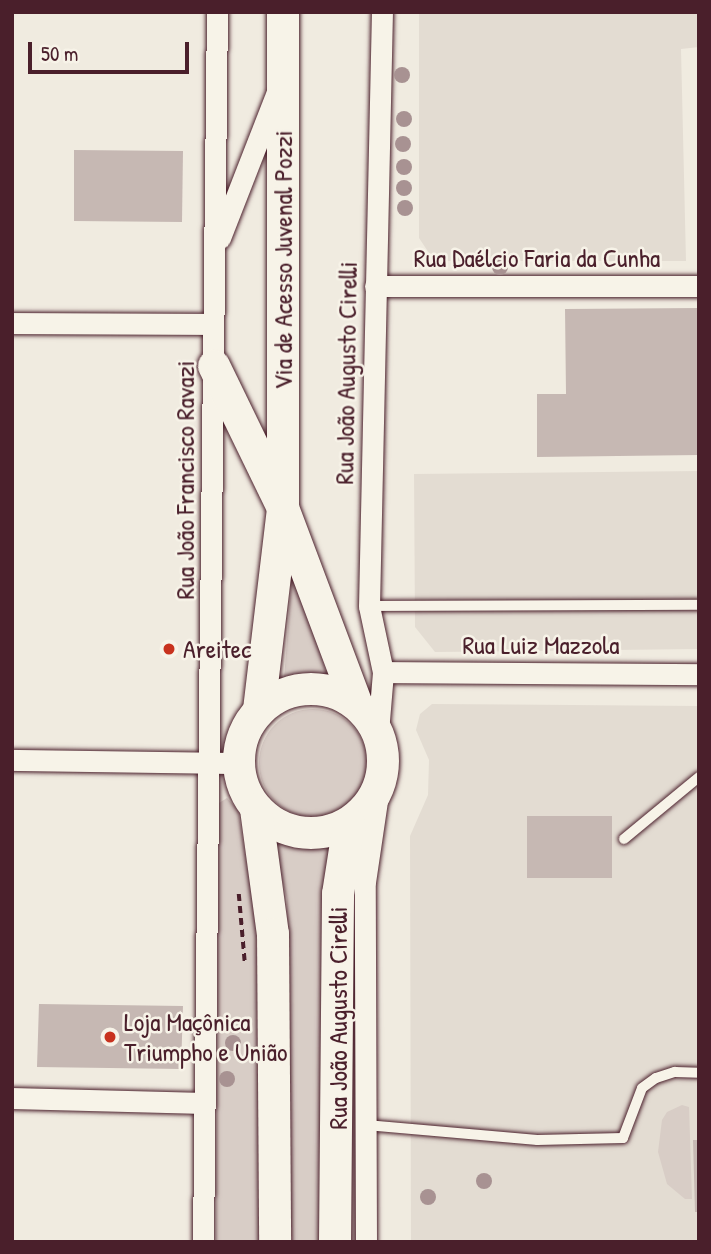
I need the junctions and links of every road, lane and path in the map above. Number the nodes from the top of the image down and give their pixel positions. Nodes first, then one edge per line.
1 (217, 12) edge
2 (284, 12) edge
3 (382, 12) edge
4 (283, 77) junction
5 (215, 251) junction
6 (375, 286) junction
7 (699, 286) edge
8 (12, 323) edge
9 (213, 324) junction
10 (214, 366) junction
11 (283, 508) junction
12 (699, 605) edge
13 (369, 606) junction
14 (383, 672) junction
15 (699, 674) edge
16 (357, 705) junction
17 (259, 710) junction
18 (378, 732) junction
19 (12, 760) edge
20 (224, 763) junction
21 (699, 777) edge
22 (378, 794) junction
23 (256, 809) junction
24 (349, 824) junction
25 (624, 839) dead end
26 (239, 891) dead end
27 (245, 964) dead end
28 (699, 1073) edge
29 (12, 1098) edge
30 (204, 1103) junction
31 (366, 1125) junction
32 (203, 1242) edge
33 (275, 1242) edge
34 (335, 1242) edge
35 (366, 1242) edge

1 - 5 street, Rua João Francisco Ravazi
2 - 4 main road, Via de Acesso Juvenal Pozzi
3 - 6 street, Rua João Augusto Cirelli
4 - 5 street
4 - 11 main road, Via de Acesso Juvenal Pozzi
5 - 9 street, Rua João Francisco Ravazi
6 - 7 street, Rua Daélcio Faria da Cunha
6 - 13 street, Rua João Augusto Cirelli
8 - 9 street
9 - 10 street, Rua João Francisco Ravazi
10 - 11 main road
10 - 20 street, Rua João Francisco Ravazi
11 - 16 main road, Via de Acesso Juvenal Pozzi
11 - 17 main road, Via de Acesso Juvenal Pozzi
12 - 13 lane
13 - 14 street, Rua João Augusto Cirelli
14 - 15 street, Rua Luiz Mazzola
14 - 18 street, Rua João Augusto Cirelli
16 - 17 main road
16 - 18 main road
17 - 20 main road
18 - 22 main road
19 - 20 street
20 - 23 main road
20 - 30 street, Rua João Francisco Ravazi
21 - 25 lane
22 - 24 main road
22 - 31 street, Rua João Augusto Cirelli
23 - 24 main road
23 - 33 main road
24 - 34 main road
26 - 27 path
28 - 31 lane
29 - 30 street
30 - 32 street, Rua João Francisco Ravazi
31 - 35 street, Rua João Augusto Cirelli

